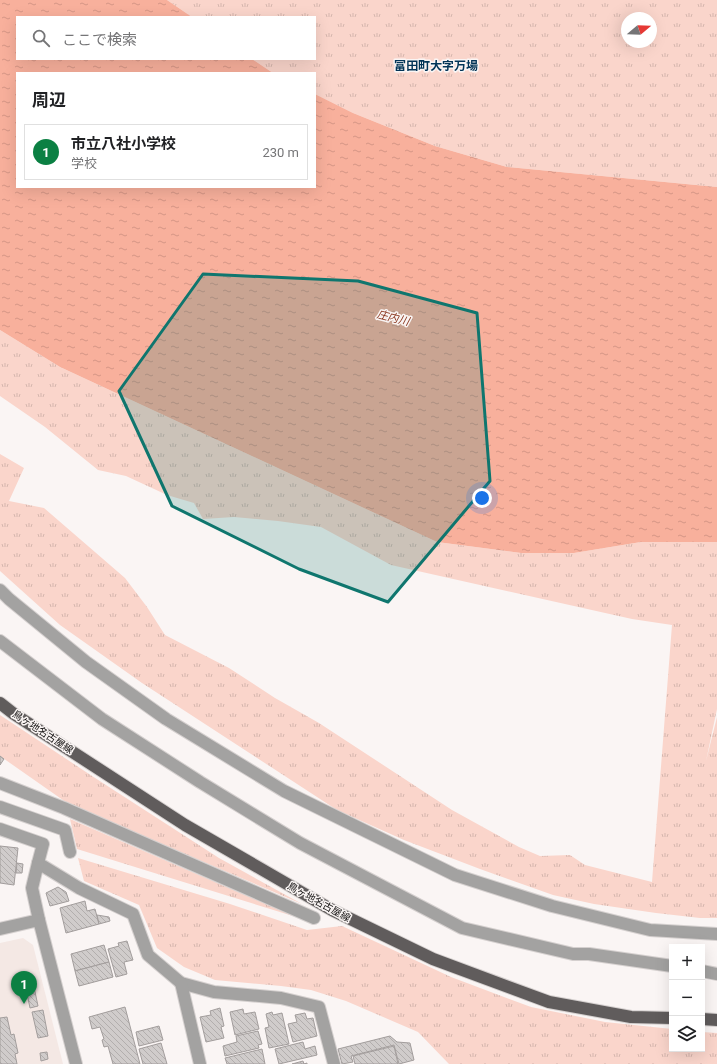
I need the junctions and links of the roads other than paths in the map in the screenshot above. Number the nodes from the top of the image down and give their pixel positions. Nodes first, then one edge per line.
1 (0, 590) edge
2 (0, 641) edge
3 (0, 703) edge
4 (0, 783) edge
5 (0, 807) edge
6 (0, 829) edge
7 (70, 852) dead end
8 (38, 863) junction
9 (314, 918) dead end
10 (39, 920) junction
11 (0, 929) edge
12 (717, 934) edge
13 (669, 966) edge
14 (705, 972) edge
15 (717, 974) edge
16 (181, 983) junction
17 (669, 1018) edge
18 (705, 1019) edge
19 (717, 1020) edge
20 (76, 1064) edge
21 (200, 1064) edge
22 (334, 1064) edge

1 - 12 street
2 - 13 street
3 - 17 main road, 鳥ヶ地名古屋線
4 - 9 street
5 - 7 street
6 - 8 street
8 - 10 street
8 - 16 street
10 - 11 street
10 - 20 street
14 - 15 street
16 - 21 street
16 - 22 street
18 - 19 main road

